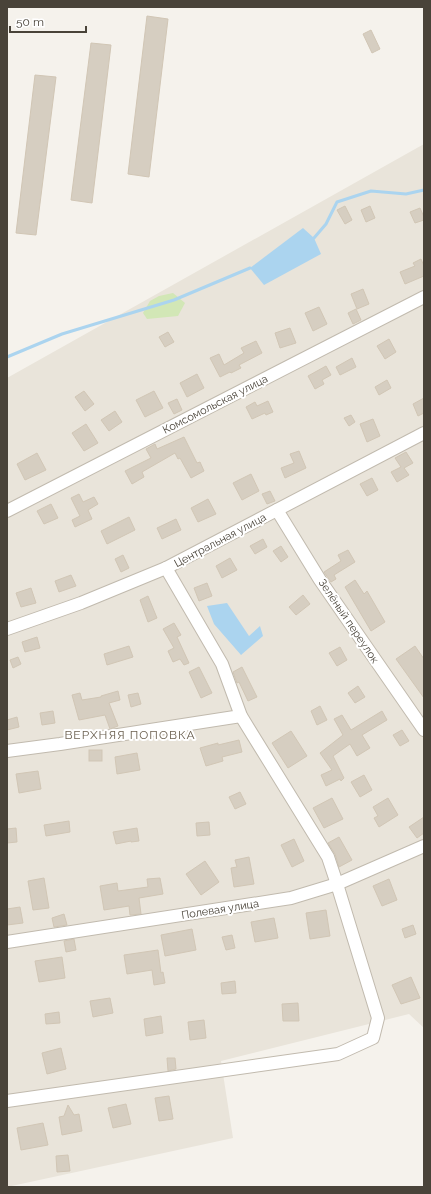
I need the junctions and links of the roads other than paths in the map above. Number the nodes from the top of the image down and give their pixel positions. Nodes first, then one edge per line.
1 (424, 297) edge
2 (424, 433) edge
3 (277, 510) junction
4 (7, 511) edge
5 (166, 568) junction
6 (7, 629) edge
7 (242, 716) junction
8 (424, 730) edge
9 (7, 751) edge
10 (424, 846) edge
11 (337, 884) junction
12 (7, 942) edge
13 (7, 1102) edge

1 - 4 street, Комсомольская улица
2 - 3 street, Центральная улица
3 - 5 street, Центральная улица
3 - 8 street, Зелёный переулок
5 - 6 street, Центральная улица
5 - 7 street
7 - 9 street
7 - 11 street
10 - 11 street, Полевая улица
11 - 12 street, Полевая улица
11 - 13 street

